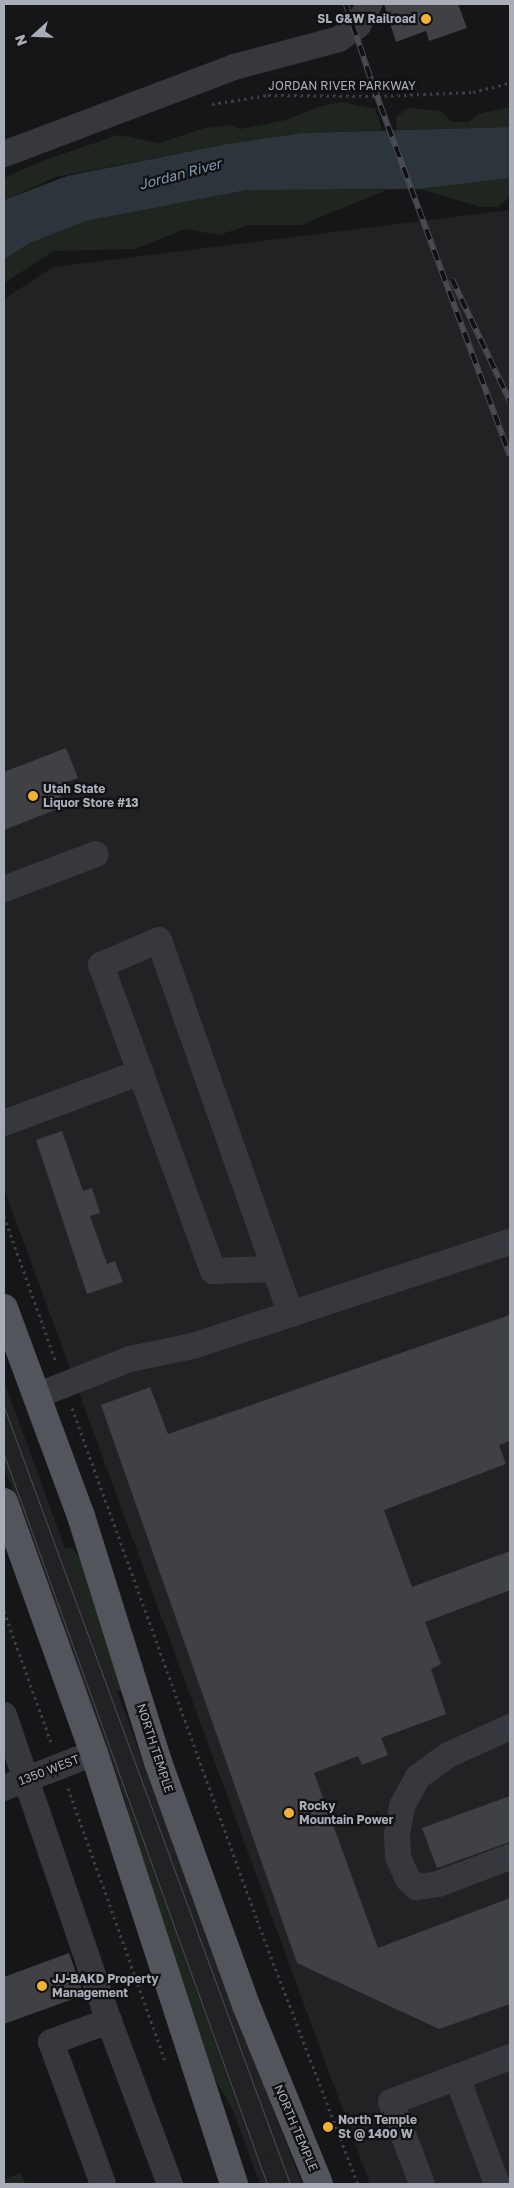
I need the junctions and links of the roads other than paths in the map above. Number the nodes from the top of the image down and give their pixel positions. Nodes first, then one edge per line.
1 (369, 4) edge
2 (4, 154) edge
3 (96, 854) dead end
4 (4, 889) edge
5 (141, 1072) junction
6 (4, 1123) edge
7 (510, 1242) edge
8 (274, 1268) junction
9 (4, 1308) edge
10 (291, 1314) junction
11 (36, 1396) junction
12 (4, 1502) edge
13 (4, 1715) edge
14 (510, 1728) edge
15 (94, 1753) junction
16 (14, 1784) edge
17 (510, 1857) edge
18 (109, 2021) junction
19 (510, 2057) edge
20 (457, 2077) junction
21 (103, 2184) edge
22 (170, 2184) edge
23 (234, 2184) edge
24 (319, 2184) edge
25 (422, 2184) edge
26 (497, 2184) edge

1 - 2 street
3 - 4 street
5 - 6 street
5 - 8 street
5 - 8 street
7 - 10 street
8 - 10 street
9 - 11 main road, NORTH TEMPLE
10 - 11 street
11 - 24 main road, NORTH TEMPLE
12 - 15 main road
13 - 16 street
14 - 17 street
15 - 16 street, 1350 WEST
15 - 23 main road
16 - 18 street
18 - 21 street
18 - 22 street
19 - 20 street
20 - 25 street
20 - 26 street

